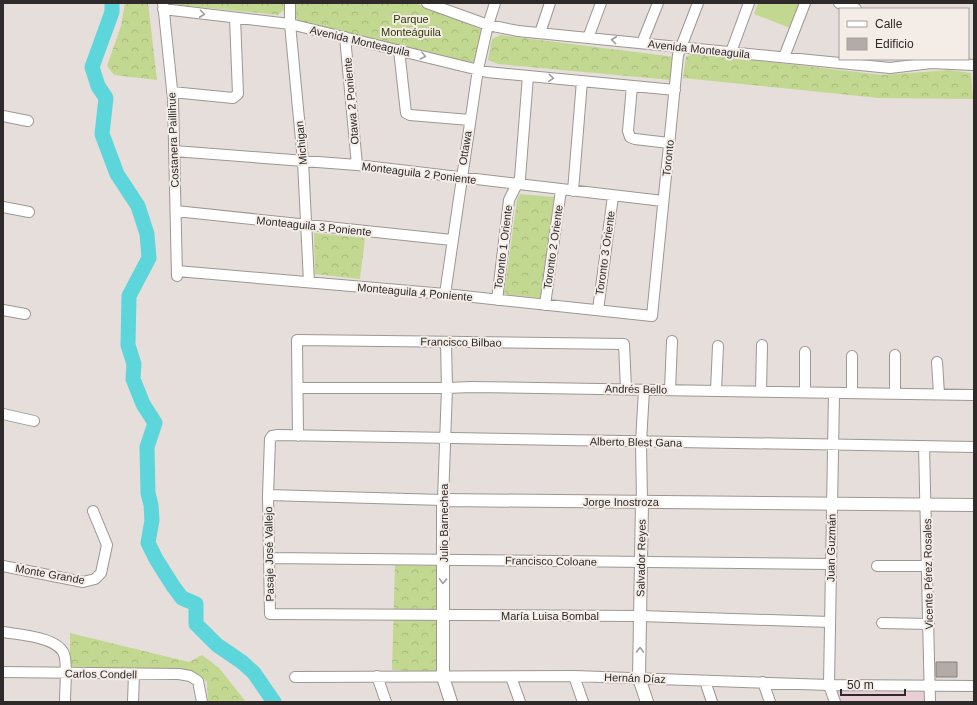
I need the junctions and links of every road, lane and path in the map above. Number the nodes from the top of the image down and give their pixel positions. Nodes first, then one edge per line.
1 (290, 3) edge
2 (428, 3) edge
3 (495, 3) edge
4 (550, 3) edge
5 (601, 3) edge
6 (658, 3) edge
7 (698, 3) edge
8 (749, 3) edge
9 (805, 3) edge
10 (839, 3) edge
11 (163, 6) edge
12 (451, 7) edge
13 (853, 8) edge
14 (235, 18) junction
15 (290, 24) junction
16 (488, 25) junction
17 (540, 33) junction
18 (345, 37) junction
19 (588, 38) junction
20 (642, 43) junction
21 (680, 48) junction
22 (399, 50) junction
23 (731, 52) junction
24 (784, 57) junction
25 (839, 60) edge
26 (939, 61) edge
27 (974, 65) edge
28 (478, 69) junction
29 (528, 76) junction
30 (582, 81) junction
31 (632, 86) junction
32 (675, 90) junction
33 (172, 92) junction
34 (3, 116) edge
35 (470, 120) junction
36 (28, 121) dead end
37 (669, 143) junction
38 (174, 150) junction
39 (303, 161) junction
40 (356, 165) junction
41 (461, 178) junction
42 (517, 185) junction
43 (561, 190) junction
44 (573, 191) junction
45 (613, 196) junction
46 (663, 201) junction
47 (3, 207) edge
48 (176, 211) junction
49 (29, 212) dead end
50 (306, 225) junction
51 (452, 240) junction
52 (177, 274) joint
53 (309, 282) junction
54 (445, 294) junction
55 (497, 300) junction
56 (545, 305) junction
57 (3, 310) edge
58 (598, 310) junction
59 (25, 314) dead end
60 (652, 316) joint
61 (672, 341) dead end
62 (446, 342) junction
63 (762, 345) dead end
64 (718, 346) dead end
65 (805, 352) dead end
66 (894, 355) dead end
67 (852, 356) dead end
68 (937, 362) dead end
69 (298, 388) junction
70 (447, 388) junction
71 (626, 389) junction
72 (644, 390) junction
73 (670, 390) junction
74 (716, 391) junction
75 (761, 391) junction
76 (805, 392) junction
77 (834, 392) junction
78 (852, 393) junction
79 (895, 394) junction
80 (939, 394) junction
81 (974, 395) edge
82 (3, 414) edge
83 (34, 421) dead end
84 (298, 436) junction
85 (445, 438) junction
86 (641, 442) junction
87 (833, 445) junction
88 (924, 446) junction
89 (974, 447) edge
90 (268, 495) junction
91 (444, 500) junction
92 (642, 502) junction
93 (832, 504) junction
94 (926, 504) junction
95 (974, 505) edge
96 (93, 511) dead end
97 (270, 558) junction
98 (444, 560) junction
99 (642, 562) junction
100 (831, 564) junction
101 (3, 566) edge
102 (877, 566) dead end
103 (928, 566) junction
104 (270, 614) joint
105 (442, 616) junction
106 (640, 616) junction
107 (830, 622) junction
108 (882, 623) dead end
109 (929, 624) junction
110 (3, 632) edge
111 (3, 672) edge
112 (65, 673) junction
113 (134, 674) junction
114 (377, 676) junction
115 (574, 676) junction
116 (295, 677) dead end
117 (442, 677) junction
118 (511, 677) junction
119 (639, 678) junction
120 (705, 681) junction
121 (763, 682) junction
122 (829, 685) junction
123 (974, 686) edge
124 (930, 687) junction
125 (66, 702) edge
126 (133, 702) edge
127 (202, 702) edge
128 (386, 702) edge
129 (452, 702) edge
130 (520, 702) edge
131 (583, 702) edge
132 (647, 702) edge
133 (712, 702) edge
134 (770, 702) edge
135 (835, 702) edge
136 (930, 702) edge

1 - 15 street, Michigan
2 - 12 street, Avenida Monteaguila
3 - 16 street, Ottawa
4 - 17 street
5 - 19 street
6 - 20 street
7 - 21 street, Toronto
8 - 23 street
9 - 24 street
10 - 13 street
11 -> 14 street, Avenida Monteaguila
11 - 33 street, Costanera Paillihue
12 - 16 street, Avenida Monteaguila
14 - 15 street, Avenida Monteaguila
14 - 33 street
15 - 18 street, Avenida Monteaguila
15 - 39 street, Michigan
16 - 17 street, Avenida Monteaguila
16 - 28 street, Ottawa
17 - 19 street, Avenida Monteaguila
18 - 22 street, Avenida Monteaguila
18 - 40 street, Otawa 2 Poniente
20 -> 19 street, Avenida Monteaguila
20 - 21 street, Avenida Monteaguila
21 - 23 street, Avenida Monteaguila
21 - 32 street, Toronto
22 -> 28 street, Avenida Monteaguila
22 - 35 street
23 - 24 street, Avenida Monteaguila
24 - 25 street, Avenida Monteaguila
25 - 26 street, Avenida Monteaguila
26 - 27 street, Avenida Monteaguila
28 - 29 street, Avenida Monteaguila
28 - 35 street, Ottawa
29 -> 30 street, Avenida Monteaguila
29 - 42 street, Toronto 1 Oriente
30 - 31 street, Avenida Monteaguila
30 - 44 street
31 - 32 street, Avenida Monteaguila
31 - 37 street
32 - 37 street, Toronto
33 - 38 street, Costanera Paillihue
34 - 36 street
35 - 41 street, Ottawa
37 - 46 street, Toronto
38 - 39 street, Monteaguila 2 Poniente
38 - 48 street, Costanera Paillihue
39 - 40 street, Monteaguila 2 Poniente
39 - 50 street, Michigan
40 - 41 street, Monteaguila 2 Poniente
41 - 42 street, Monteaguila 2 Poniente
41 - 51 street, Ottawa
42 - 43 street, Monteaguila 2 Poniente
42 - 55 street, Toronto 1 Oriente
43 - 44 street, Monteaguila 2 Poniente
43 - 56 street, Toronto 2 Oriente
44 - 45 street, Monteaguila 2 Poniente
45 - 46 street, Monteaguila 2 Poniente
45 - 58 street, Toronto 3 Oriente
46 - 60 street, Toronto
47 - 49 street
48 - 50 street, Monteaguila 3 Poniente
48 - 52 street, Costanera Paillihue
50 - 51 street, Monteaguila 3 Poniente
50 - 53 street, Michigan
51 - 54 street, Ottawa
52 - 53 street, Monteaguila 4 Poniente
53 - 54 street, Monteaguila 4 Poniente
54 - 55 street, Monteaguila 4 Poniente
55 - 56 street, Monteaguila 4 Poniente
56 - 58 street, Monteaguila 4 Poniente
57 - 59 street
58 - 60 street, Monteaguila 4 Poniente
61 - 73 street
62 - 69 street, Francisco Bilbao
62 - 70 street, Julio Barnechea
62 - 71 street, Francisco Bilbao
63 - 75 street
64 - 74 street
65 - 76 street
66 - 79 street
67 - 78 street
68 - 80 street
69 - 70 street, Andrés Bello
69 - 84 street
70 - 71 street, Andrés Bello
70 - 85 street, Julio Barnechea
71 - 72 street, Andrés Bello
72 - 73 street, Andrés Bello
72 - 86 street, Salvador Reyes
73 - 74 street, Andrés Bello
74 - 75 street, Andrés Bello
75 - 76 street, Andrés Bello
76 - 77 street, Andrés Bello
77 - 78 street, Andrés Bello
77 - 87 street, Juan Guzmán
78 - 79 street, Andrés Bello
79 - 80 street, Andrés Bello
80 - 81 street, Andrés Bello
82 - 83 street
84 - 85 street, Alberto Blest Gana
84 - 90 street, Pasaje José Vallejo
85 - 86 street, Alberto Blest Gana
85 - 91 street, Julio Barnechea
86 - 87 street, Alberto Blest Gana
86 - 92 street, Salvador Reyes
87 - 88 street, Alberto Blest Gana
87 - 93 street, Juan Guzmán
88 - 89 street, Alberto Blest Gana
88 - 94 street, Vicente Pérez Rosales
90 - 91 street, Jorge Inostroza
90 - 97 street, Pasaje José Vallejo
91 - 92 street, Jorge Inostroza
91 - 98 street, Julio Barnechea
92 - 93 street, Jorge Inostroza
92 - 99 street, Salvador Reyes
93 - 94 street, Jorge Inostroza
93 - 100 street, Juan Guzmán
94 - 95 street, Jorge Inostroza
94 - 103 street, Vicente Pérez Rosales
96 - 101 street, Monte Grande
97 - 98 street, Francisco Coloane
97 - 104 street, Pasaje José Vallejo
98 - 99 street, Francisco Coloane
98 -> 105 street, Julio Barnechea
99 - 100 street, Francisco Coloane
99 - 106 street, Salvador Reyes
100 - 107 street, Juan Guzmán
102 - 103 street
103 - 109 street, Vicente Pérez Rosales
104 - 105 street, María Luisa Bombal
105 - 106 street, María Luisa Bombal
105 - 117 street, Julio Barnechea
106 - 107 street, María Luisa Bombal
119 -> 106 street, Salvador Reyes
107 - 122 street, Juan Guzmán
108 - 109 street
109 - 124 street, Vicente Pérez Rosales
110 - 112 street
111 - 112 street, Carlos Condell
112 - 113 street, Carlos Condell
112 - 125 street
113 - 126 street
113 - 127 street, Carlos Condell
114 - 116 street, Hernán Díaz
114 - 117 street, Hernán Díaz
114 - 128 street
115 - 118 street, Hernán Díaz
115 - 119 street, Hernán Díaz
115 - 131 street
117 - 118 street, Hernán Díaz
117 - 129 street, Julio Barnechea
118 - 130 street
119 - 120 street, Hernán Díaz
119 - 132 street, Salvador Reyes
120 - 121 street, Hernán Díaz
120 - 133 street
121 - 122 street, Hernán Díaz
121 - 134 street
122 - 124 street, Hernán Díaz
122 - 135 street, Juan Guzmán
123 - 124 street, Hernán Díaz
124 - 136 street, Vicente Pérez Rosales

